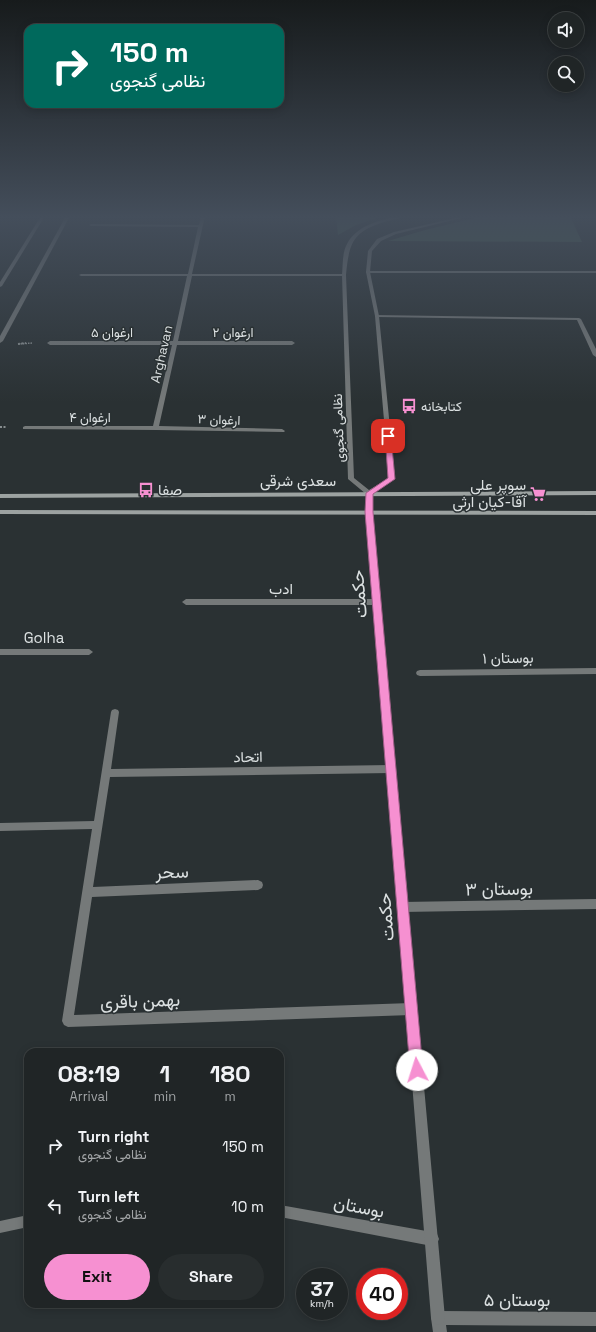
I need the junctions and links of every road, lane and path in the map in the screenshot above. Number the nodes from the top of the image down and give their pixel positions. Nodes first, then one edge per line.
1 (34, 278) edge
2 (189, 278) edge
3 (344, 278) edge
4 (369, 278) edge
5 (376, 316) junction
6 (0, 341) edge
7 (50, 343) joint
8 (174, 343) junction
9 (292, 343) dead end
10 (14, 344) dead end
11 (596, 355) edge
12 (25, 428) dead end
13 (156, 428) junction
14 (282, 431) dead end
15 (369, 493) junction
16 (596, 493) edge
17 (0, 496) edge
18 (0, 512) edge
19 (369, 512) junction
20 (596, 513) edge
21 (186, 602) dead end
22 (377, 602) junction
23 (0, 652) edge
24 (89, 652) dead end
25 (596, 671) edge
26 (420, 673) dead end
27 (115, 712) dead end
28 (391, 769) junction
29 (106, 773) junction
30 (98, 825) junction
31 (0, 827) edge
32 (258, 885) dead end
33 (88, 892) junction
34 (596, 904) edge
35 (402, 907) junction
36 (411, 1009) junction
37 (284, 1213) edge
38 (24, 1222) edge
39 (0, 1227) edge
40 (432, 1239) junction
41 (596, 1319) edge
42 (439, 1325) edge

1 - 6 street
2 - 8 street, Arghavan
3 - 15 street, نظامی گنجوی
4 - 5 street
5 - 11 street
5 - 15 street
7 - 8 street, ارغوان ۵
7 - 10 path
8 - 9 street, ارغوان ۲
8 - 13 street, Arghavan
12 - 13 street, ارغوان ۴
13 - 14 street, ارغوان ۳
15 - 16 main road, سعدی شرقی
15 - 17 main road, سعدی شرقی
15 - 19 street, حکمت
18 - 19 main road, سعدی شرقی
19 - 20 main road, سعدی شرقی
19 - 22 street, حکمت
21 - 22 street, ادب
22 - 28 street, حکمت
23 - 24 street, Golha
25 - 26 street, بوستان ۱
27 - 29 street, بهمن باقری
28 - 29 street, اتحاد
28 - 35 street, حکمت
29 - 30 street, بهمن باقری
30 - 31 street
30 - 33 street, بهمن باقری
32 - 33 street, سحر
33 - 36 street, بهمن باقری
34 - 35 street, بوستان ۳
35 - 36 street, حکمت
36 - 40 street, حکمت
37 - 40 street, بوستان
38 - 39 street
40 - 42 street, حکمت
41 - 42 street, بوستان ۵

